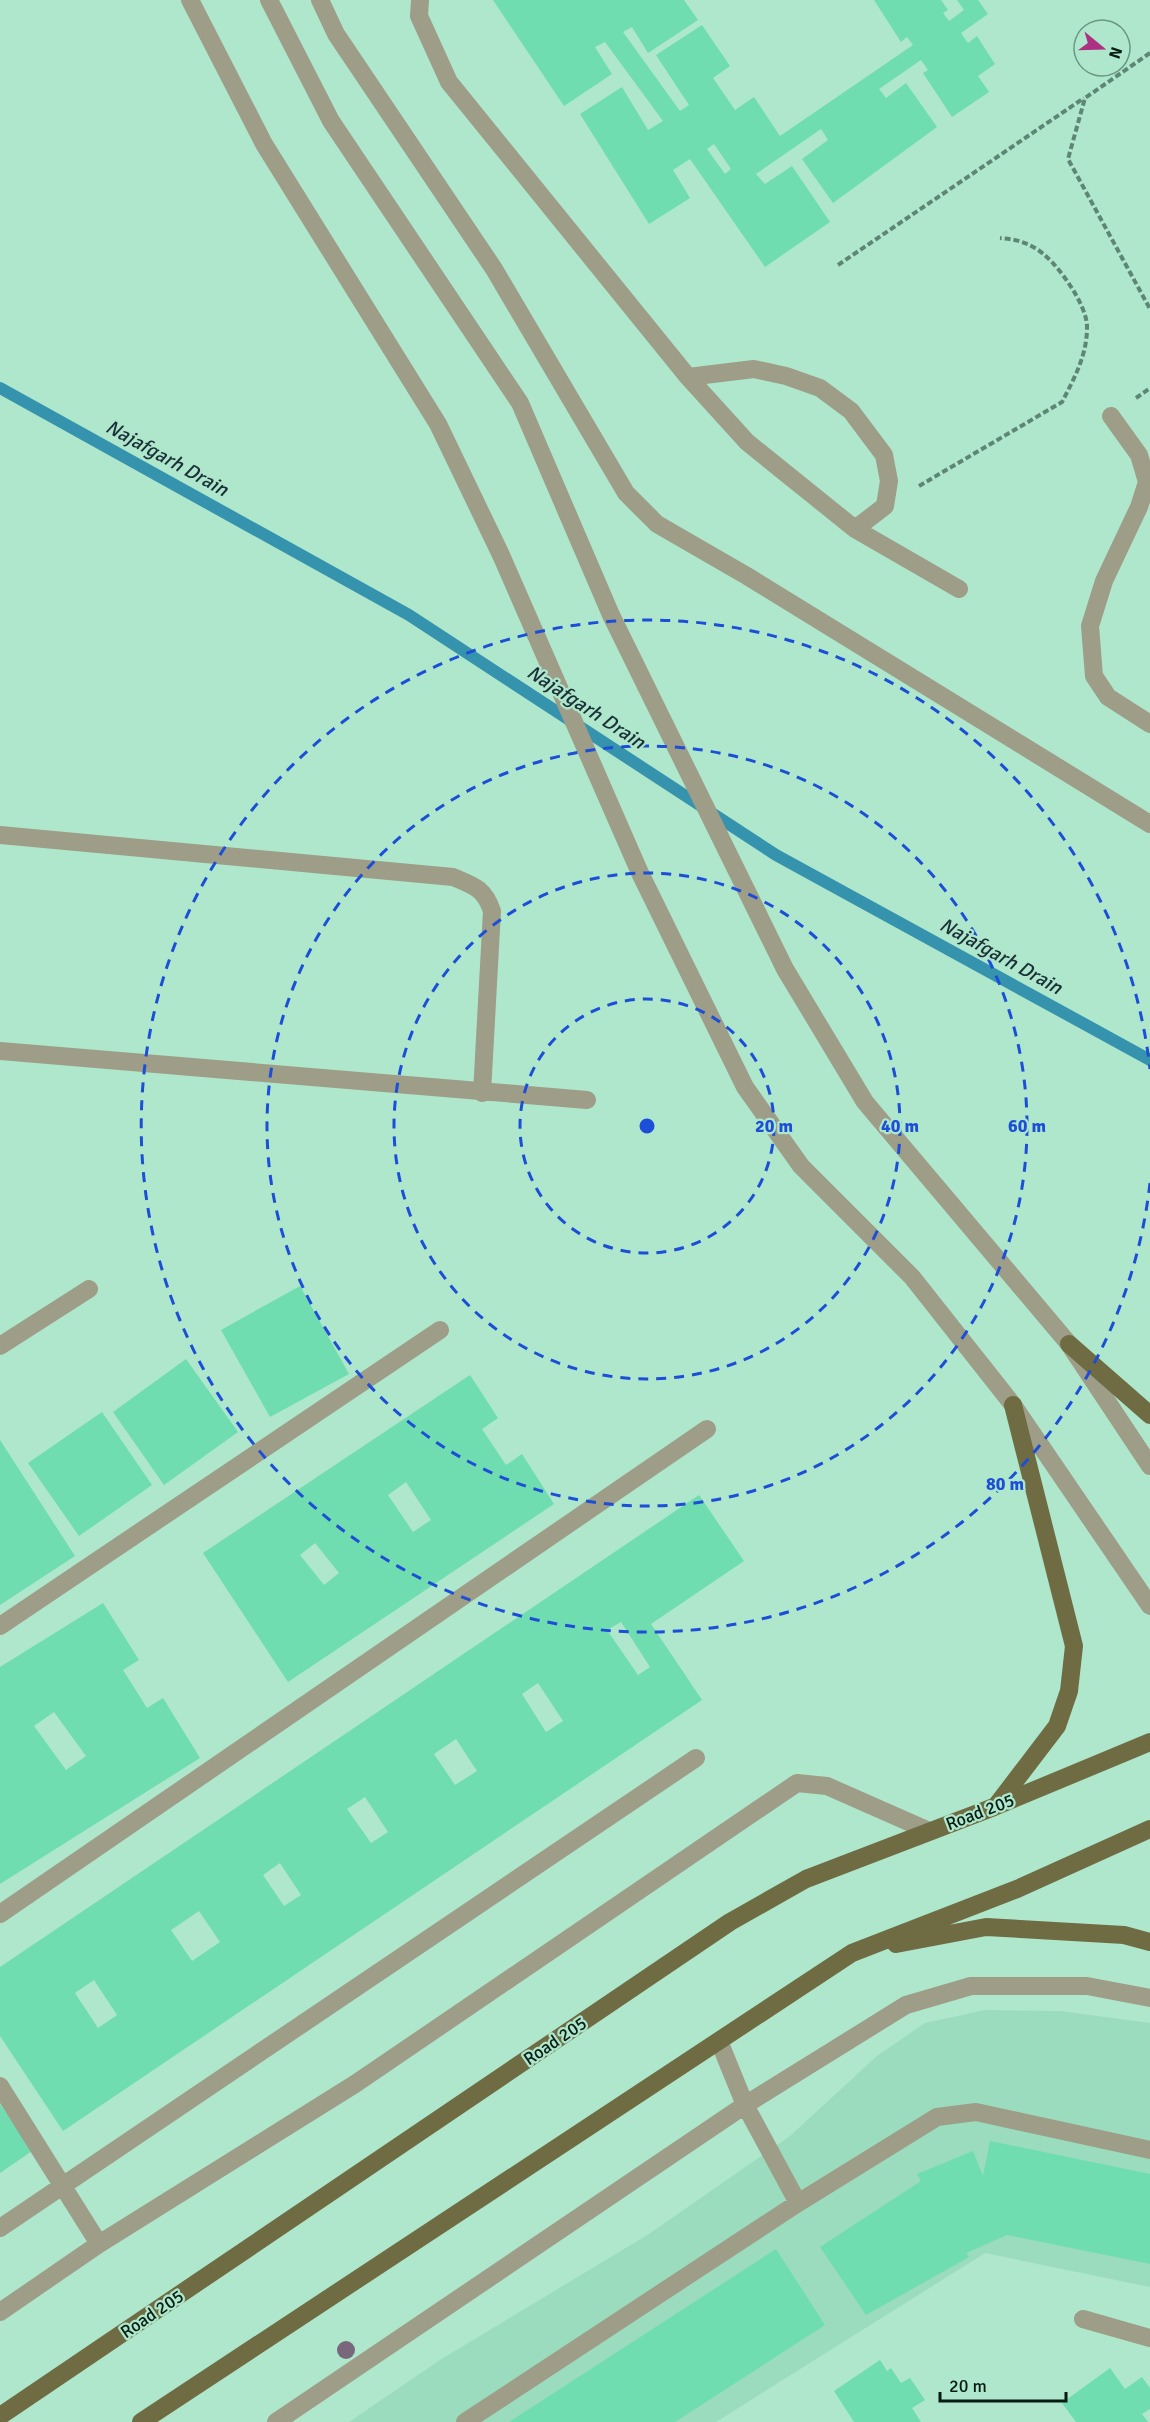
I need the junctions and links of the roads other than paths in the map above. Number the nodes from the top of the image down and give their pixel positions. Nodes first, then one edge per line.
1 (190, 0) edge
2 (269, 0) edge
3 (320, 0) edge
4 (420, 0) edge
5 (688, 377) junction
6 (1111, 416) dead end
7 (855, 529) junction
8 (959, 589) dead end
9 (1150, 724) edge
10 (1150, 824) edge
11 (0, 835) edge
12 (0, 1051) edge
13 (482, 1093) junction
14 (587, 1100) dead end
15 (89, 1289) dead end
16 (440, 1330) dead end
17 (1069, 1344) junction
18 (0, 1346) edge
19 (1013, 1406) junction
20 (1150, 1415) edge
21 (707, 1429) dead end
22 (1150, 1466) edge
23 (1150, 1606) edge
24 (0, 1626) edge
25 (1150, 1742) edge
26 (696, 1758) dead end
27 (994, 1808) junction
28 (1150, 1829) edge
29 (929, 1832) junction
30 (0, 1914) edge
31 (1150, 1942) edge
32 (852, 1953) junction
33 (1150, 1998) edge
34 (720, 2042) junction
35 (0, 2086) edge
36 (745, 2105) junction
37 (1150, 2150) edge
38 (63, 2185) junction
39 (798, 2203) junction
40 (0, 2228) edge
41 (99, 2244) junction
42 (0, 2312) edge
43 (1083, 2319) dead end
44 (1150, 2338) edge
45 (0, 2416) edge
46 (141, 2422) edge
47 (276, 2422) edge
48 (465, 2422) edge

1 - 19 street
2 - 17 street
3 - 10 street
4 - 5 street
5 - 7 street
5 - 7 street
6 - 9 street
7 - 8 street
11 - 13 street
12 - 13 street
13 - 14 street
15 - 18 street
16 - 24 street
17 - 20 main road
17 - 22 street
19 - 23 street
19 - 27 main road
21 - 30 street
25 - 27 main road, Road 205
26 - 38 street
27 - 29 main road, Road 205
28 - 32 main road
29 - 41 street
29 - 45 main road, Road 205
31 - 32 main road
32 - 34 main road
33 - 36 street
34 - 36 street
34 - 46 main road
35 - 38 street
36 - 39 street
36 - 47 street
37 - 39 street
38 - 40 street
38 - 41 street
39 - 48 street
41 - 42 street
43 - 44 street

